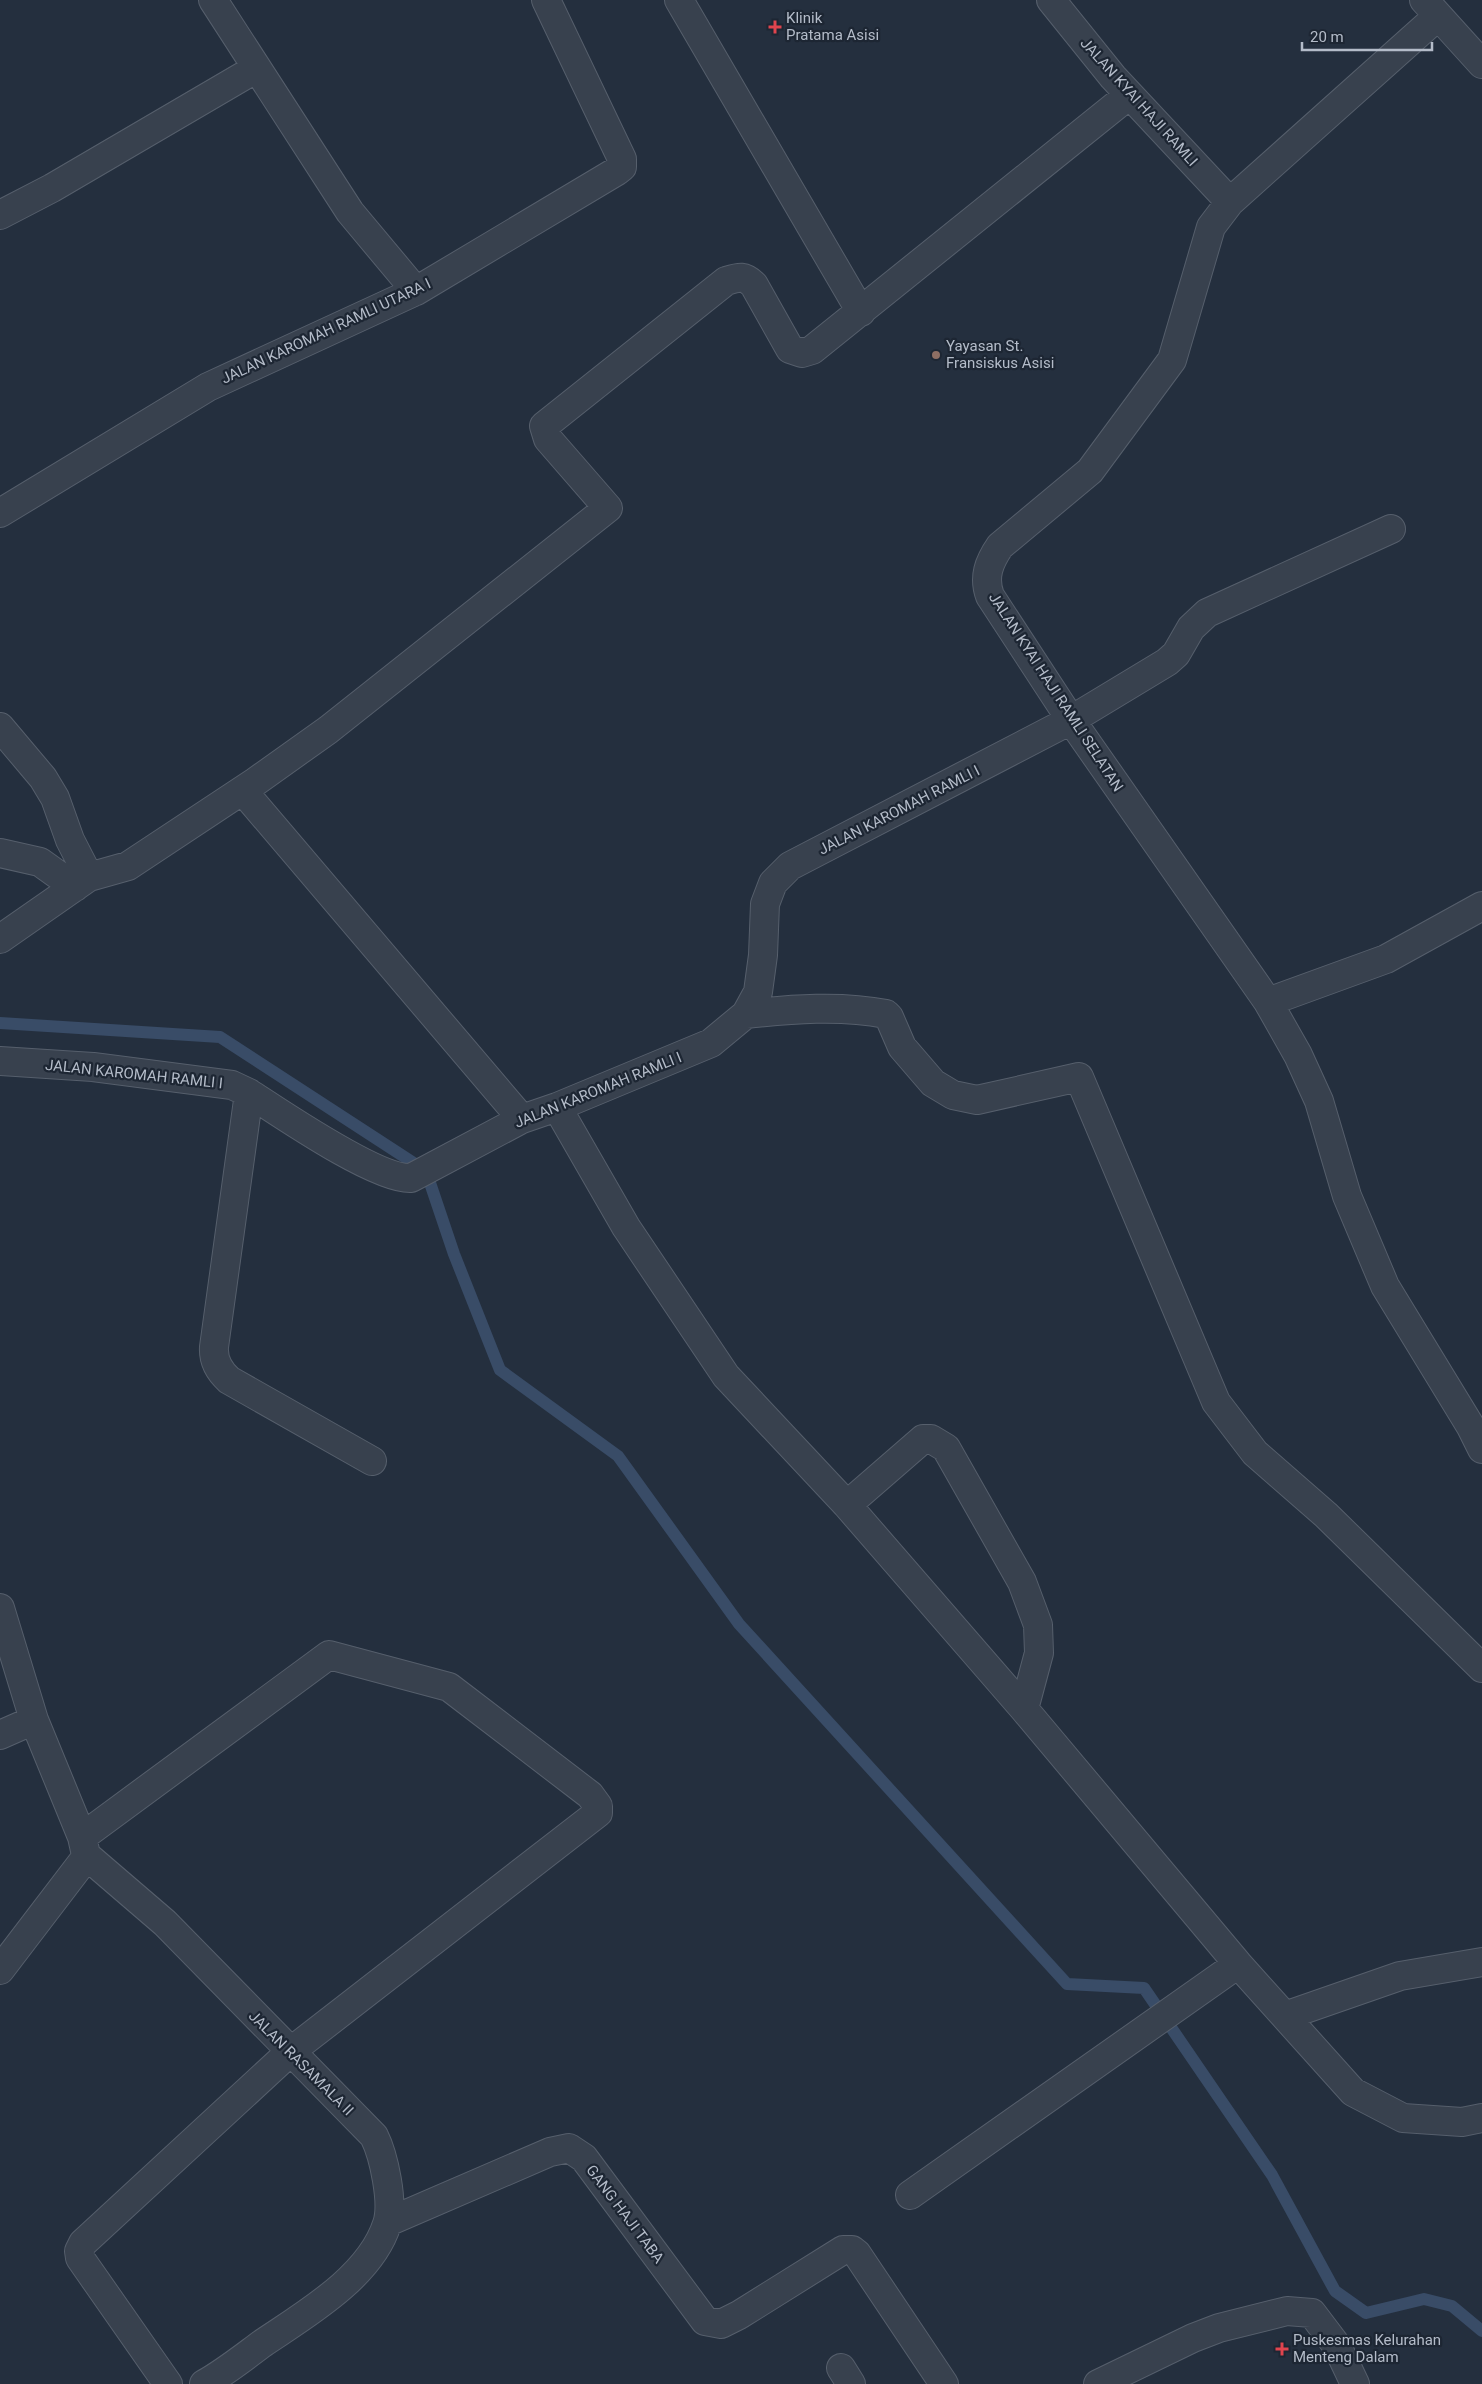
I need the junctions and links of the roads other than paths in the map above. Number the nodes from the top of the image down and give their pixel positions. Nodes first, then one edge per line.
1 (213, 0) edge
2 (546, 0) edge
3 (679, 0) edge
4 (1051, 0) edge
5 (1431, 8) edge
6 (1482, 64) edge
7 (258, 68) junction
8 (1129, 94) junction
9 (1230, 202) junction
10 (0, 215) edge
11 (416, 292) junction
12 (862, 312) junction
13 (0, 513) edge
14 (1391, 529) dead end
15 (1071, 720) junction
16 (0, 727) edge
17 (243, 791) junction
18 (0, 853) edge
19 (82, 882) junction
20 (1482, 906) edge
21 (0, 939) edge
22 (1268, 1002) junction
23 (746, 1014) junction
24 (12, 1062) edge
25 (249, 1093) junction
26 (557, 1107) junction
27 (522, 1119) junction
28 (1478, 1432) edge
29 (372, 1461) dead end
30 (848, 1505) junction
31 (0, 1608) edge
32 (1482, 1668) edge
33 (1024, 1709) junction
34 (34, 1720) junction
35 (0, 1735) edge
36 (84, 1847) junction
37 (1482, 1962) edge
38 (1238, 1964) junction
39 (0, 1970) edge
40 (1285, 2016) junction
41 (290, 2052) junction
42 (1482, 2118) edge
43 (910, 2195) dead end
44 (388, 2222) junction
45 (168, 2384) edge
46 (204, 2384) edge
47 (944, 2384) edge
48 (1098, 2384) edge
49 (1355, 2384) edge

1 - 7 street
2 - 11 street, JALAN KAROMAH RAMLI UTARA I
3 - 12 street
4 - 8 street, JALAN KYAI HAJI RAMLI
5 - 6 street
5 - 9 street, JALAN KYAI HAJI RAMLI SELATAN
7 - 10 street
7 - 11 street
8 - 9 street, JALAN KYAI HAJI RAMLI
8 - 12 street
9 - 15 street, JALAN KYAI HAJI RAMLI SELATAN
11 - 13 street, JALAN KAROMAH RAMLI UTARA I
12 - 17 street
14 - 15 street, JALAN KAROMAH RAMLI I
15 - 22 street, JALAN KYAI HAJI RAMLI SELATAN
15 - 23 street, JALAN KAROMAH RAMLI I
16 - 19 street
17 - 19 street
17 - 27 street
18 - 19 street
19 - 21 street
20 - 22 street
22 - 28 street, JALAN KYAI HAJI RAMLI SELATAN
23 - 26 street, JALAN KAROMAH RAMLI I
23 - 32 street
24 - 25 street, JALAN KAROMAH RAMLI I
25 - 27 street, JALAN KAROMAH RAMLI I
25 - 29 street
26 - 27 street, JALAN KAROMAH RAMLI I
26 - 30 street
30 - 33 street
30 - 33 street
31 - 34 street
33 - 38 street
34 - 35 street
34 - 36 street
36 - 39 street
36 - 41 street, JALAN RASAMALA II
36 - 41 street
37 - 40 street
38 - 40 street
38 - 43 street
40 - 42 street
41 - 44 street, JALAN RASAMALA II
41 - 45 street
44 - 46 street
44 - 47 street, GANG HAJI TABA
48 - 49 street

